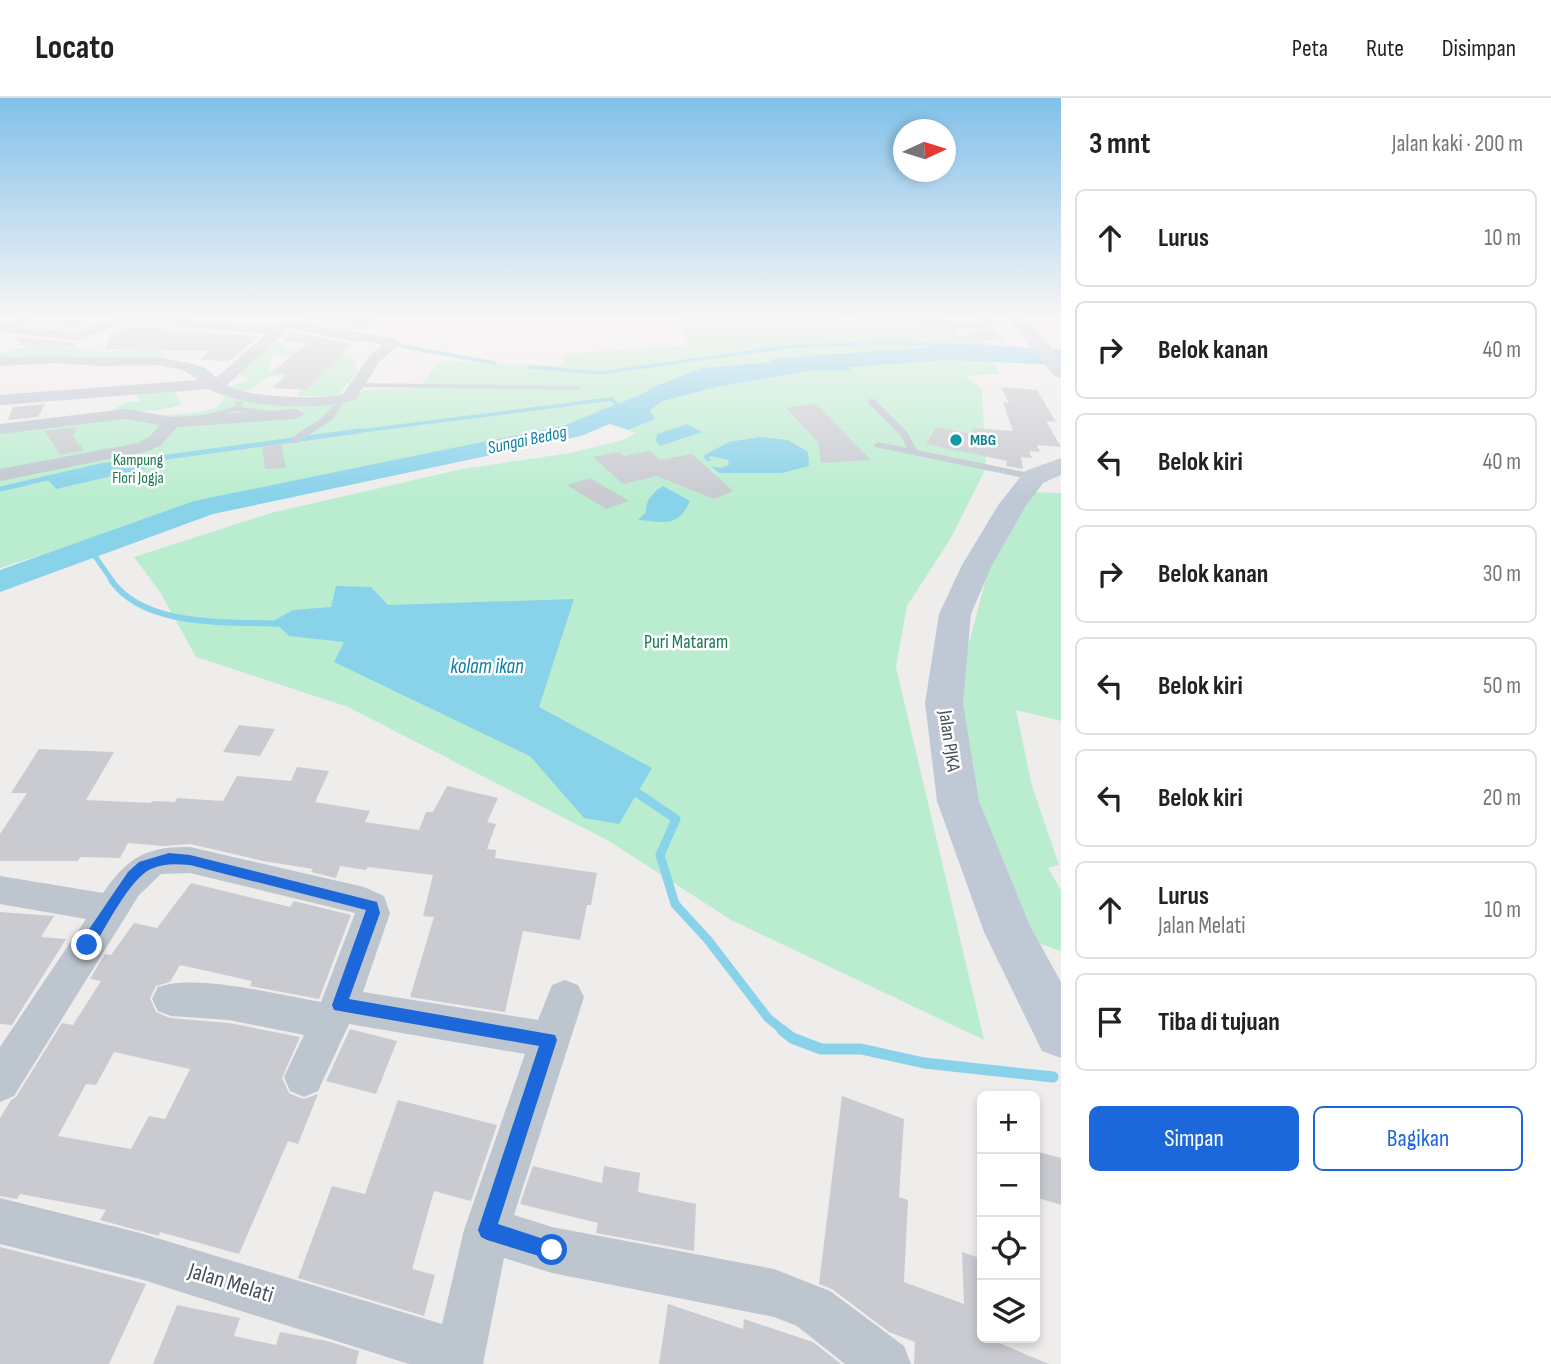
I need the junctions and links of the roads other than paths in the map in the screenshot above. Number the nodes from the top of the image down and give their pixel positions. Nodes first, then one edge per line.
1 (202, 377) edge
2 (224, 377) edge
3 (362, 377) edge
4 (356, 385) junction
5 (214, 386) junction
6 (577, 388) dead end
7 (56, 395) junction
8 (0, 400) edge
9 (871, 401) dead end
10 (240, 402) junction
11 (336, 402) junction
12 (299, 413) junction
13 (196, 418) junction
14 (172, 422) junction
15 (42, 425) junction
16 (0, 429) edge
17 (294, 441) dead end
18 (878, 445) dead end
19 (913, 452) junction
20 (1047, 472) edge
21 (0, 475) edge
22 (0, 890) edge
23 (111, 909) junction
24 (565, 997) dead end
25 (171, 999) dead end
26 (335, 1013) junction
27 (1061, 1033) edge
28 (549, 1040) junction
29 (304, 1077) dead end
30 (0, 1082) edge
31 (0, 1221) edge
32 (487, 1230) junction
33 (459, 1360) edge
34 (886, 1364) edge

1 - 5 street
2 - 5 street
3 - 4 street
4 - 6 lane
4 - 11 street
5 - 7 street
5 - 10 street
7 - 8 street
7 - 15 street
9 - 19 lane
10 - 11 street
10 - 12 lane
10 - 13 lane
11 - 12 street
11 - 17 lane
12 - 13 street
13 - 14 street
14 - 15 street
14 - 21 street
15 - 16 street
18 - 19 lane
19 - 20 lane
20 - 27 main road, Jalan PJKA
22 - 23 street
23 - 26 street
23 - 30 street
24 - 28 street
25 - 26 street
26 - 28 street
26 - 29 street
28 - 32 street
31 - 33 street, Jalan Melati
32 - 33 street
32 - 34 street

